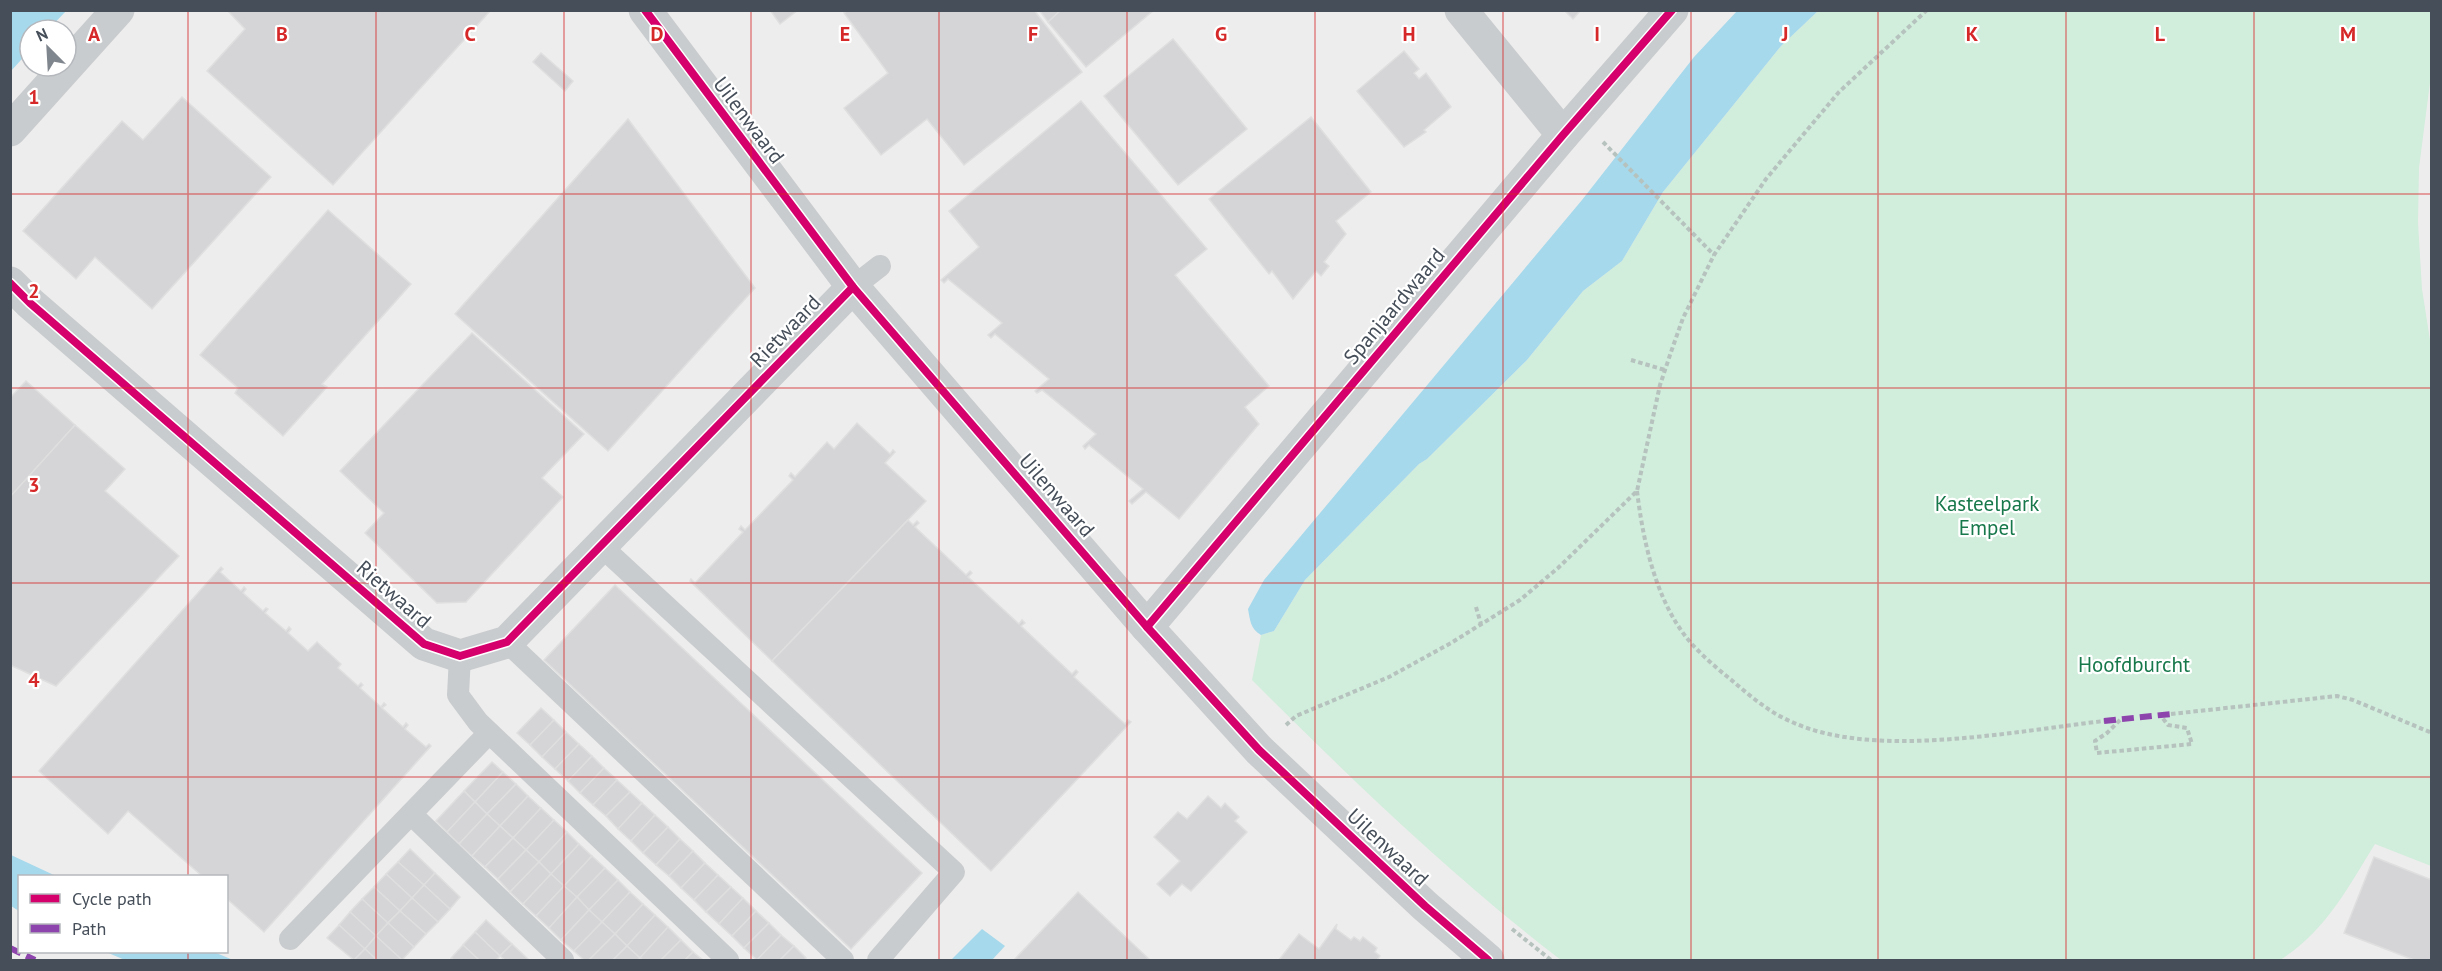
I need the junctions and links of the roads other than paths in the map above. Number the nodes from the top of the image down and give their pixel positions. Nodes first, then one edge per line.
1 (118, 10) edge
2 (645, 10) edge
3 (1461, 10) edge
4 (1672, 10) edge
5 (1571, 126) junction
6 (10, 130) edge
7 (880, 266) dead end
8 (10, 283) edge
9 (853, 287) junction
10 (601, 546) junction
11 (1147, 627) junction
12 (507, 642) junction
13 (460, 656) junction
14 (489, 733) junction
15 (411, 814) junction
16 (290, 939) dead end
17 (563, 960) edge
18 (728, 960) edge
19 (843, 960) edge
20 (878, 960) edge
21 (1488, 960) edge

1 - 6 street
2 - 9 street, Uilenwaard
3 - 5 street
4 - 5 street, Spanjaardwaard
5 - 11 street, Spanjaardwaard
7 - 9 lane
8 - 13 street, Rietwaard
9 - 10 street, Rietwaard
9 - 11 street, Uilenwaard
10 - 12 street, Rietwaard
10 - 20 lane
11 - 21 street, Uilenwaard
12 - 13 street, Rietwaard
12 - 19 lane
13 - 14 lane
14 - 15 lane
14 - 18 lane
15 - 16 lane
15 - 17 lane

